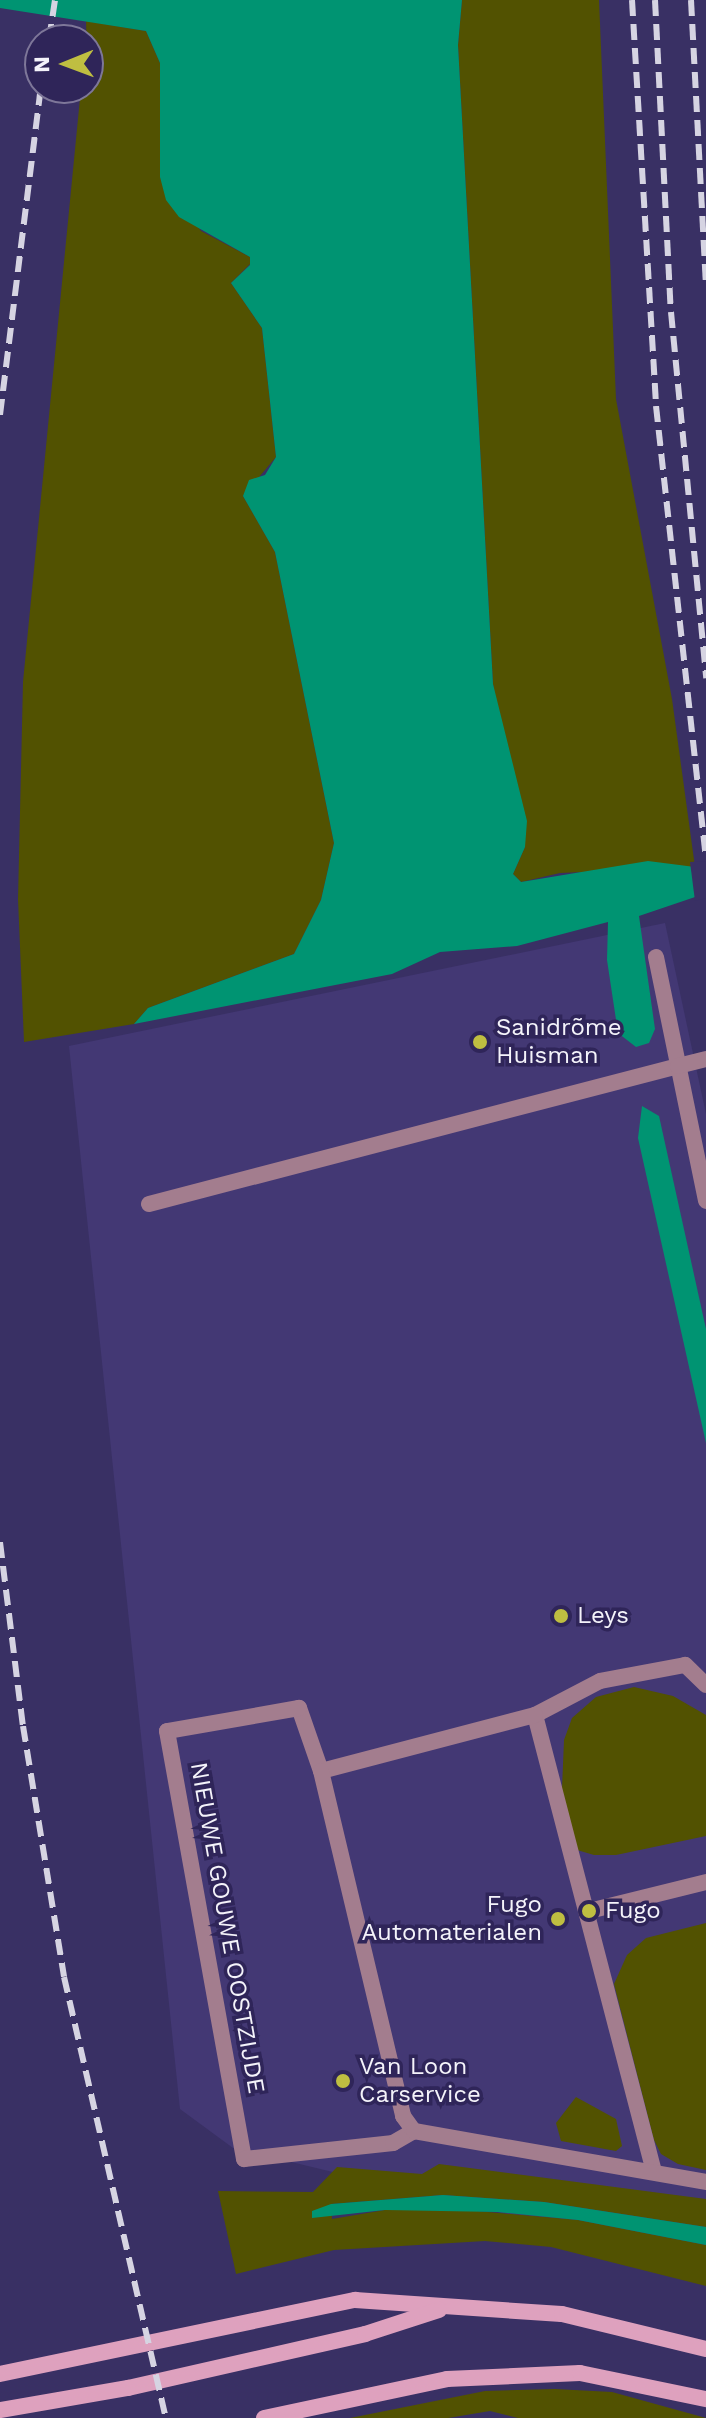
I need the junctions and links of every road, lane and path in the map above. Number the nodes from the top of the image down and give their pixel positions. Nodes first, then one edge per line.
1 (656, 957) dead end
2 (706, 1059) edge
3 (678, 1066) junction
4 (706, 1201) edge
5 (149, 1204) dead end
6 (706, 1685) edge
7 (535, 1715) junction
8 (321, 1771) junction
9 (706, 1882) edge
10 (589, 1911) junction
11 (414, 2131) junction
12 (654, 2171) junction
13 (706, 2182) edge
14 (449, 2307) junction
15 (706, 2349) edge
16 (0, 2374) edge
17 (706, 2399) edge
18 (0, 2410) edge
19 (264, 2418) edge

1 - 3 street
2 - 3 street
3 - 4 street
3 - 5 street
6 - 7 street
7 - 8 street
7 - 10 street
8 - 11 street, NIEUWE GOUWE OOSTZIJDE
8 - 11 street, NIEUWE GOUWE OOSTZIJDE
9 - 10 street
10 - 12 street
11 - 12 street, NIEUWE GOUWE OOSTZIJDE
12 - 13 street, NIEUWE GOUWE OOSTZIJDE
14 - 15 main road
14 - 16 main road
14 - 18 main road
17 - 19 main road

